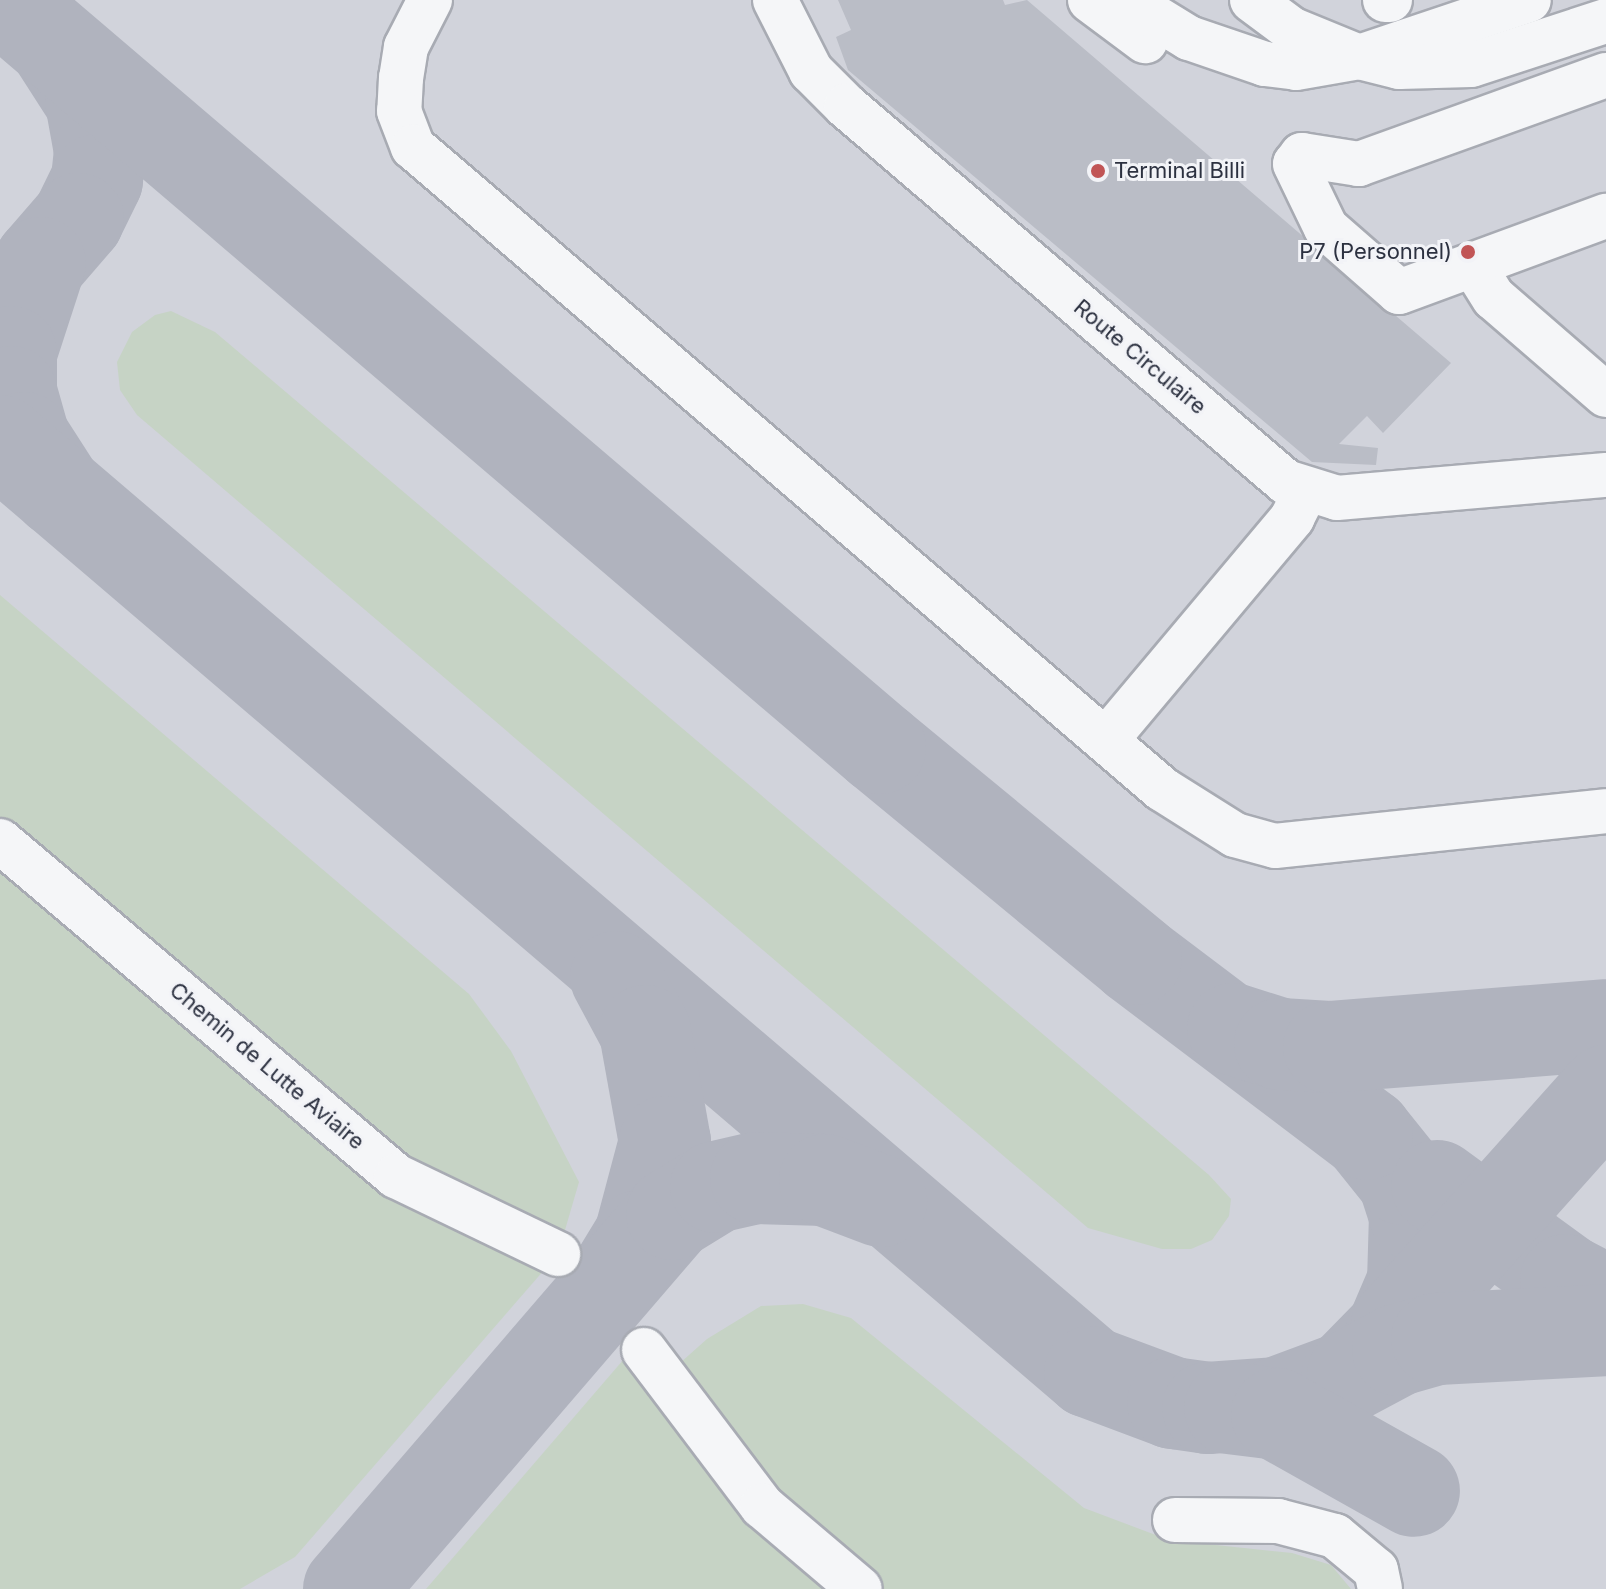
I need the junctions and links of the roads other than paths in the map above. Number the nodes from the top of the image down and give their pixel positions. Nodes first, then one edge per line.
1 (430, 0) edge
2 (775, 0) edge
3 (1090, 0) edge
4 (1127, 0) edge
5 (1181, 0) edge
6 (1252, 0) edge
7 (1529, 0) edge
8 (1606, 21) edge
9 (1228, 52) junction
10 (1359, 57) junction
11 (1282, 66) junction
12 (1606, 75) edge
13 (1606, 216) edge
14 (1473, 265) junction
15 (1606, 395) edge
16 (1606, 475) edge
17 (1306, 490) junction
18 (1106, 740) junction
19 (1606, 811) edge
20 (0, 841) edge
21 (558, 1254) dead end
22 (644, 1350) dead end
23 (1175, 1520) dead end
24 (860, 1589) edge
25 (1380, 1589) edge

1 - 18 street
2 - 17 street, Route Circulaire
3 - 11 street
4 - 9 street
5 - 9 street
6 - 10 street
7 - 10 street
8 - 10 street
9 - 11 street
10 - 11 street
12 - 14 street
13 - 14 street
14 - 15 street
16 - 17 street, Route Circulaire
17 - 18 street
18 - 19 street
20 - 21 street, Chemin de Lutte Aviaire
22 - 24 street
23 - 25 street

